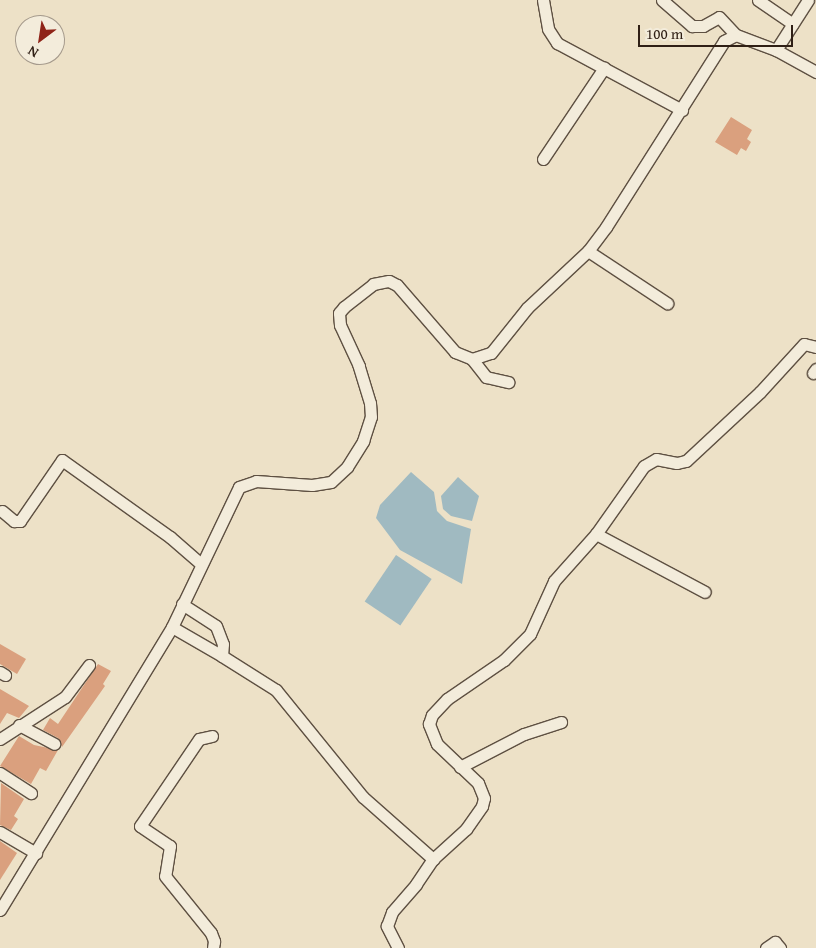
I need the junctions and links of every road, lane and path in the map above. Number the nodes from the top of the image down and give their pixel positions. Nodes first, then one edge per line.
1 (543, 0) edge
2 (662, 0) edge
3 (758, 0) edge
4 (808, 0) edge
5 (793, 24) junction
6 (736, 35) junction
7 (776, 50) junction
8 (604, 68) junction
9 (816, 72) edge
10 (682, 110) junction
11 (543, 159) dead end
12 (588, 251) junction
13 (667, 303) dead end
14 (816, 346) edge
15 (472, 359) junction
16 (508, 382) dead end
17 (2, 511) dead end
18 (596, 534) junction
19 (201, 564) junction
20 (705, 592) dead end
21 (182, 604) junction
22 (172, 627) junction
23 (222, 656) junction
24 (90, 665) dead end
25 (561, 722) dead end
26 (19, 725) junction
27 (212, 736) dead end
28 (0, 739) edge
29 (54, 744) dead end
30 (460, 767) junction
31 (0, 773) edge
32 (31, 793) dead end
33 (0, 832) edge
34 (36, 853) junction
35 (432, 859) junction
36 (4, 894) edge
37 (0, 910) edge
38 (213, 948) edge
39 (398, 948) edge
40 (766, 948) edge
41 (780, 948) edge

1 - 8 street
2 - 6 street
3 - 5 street
4 - 5 street
5 - 7 street
6 - 7 street
6 - 10 street
7 - 9 street
8 - 10 street
8 - 11 street
10 - 12 street
12 - 13 street
12 - 15 street
14 - 18 street
15 - 16 street
15 - 19 street
17 - 19 street
18 - 20 street
18 - 30 street
19 - 21 street
21 - 22 street
21 - 23 street
22 - 23 street
22 - 34 street
23 - 35 street
24 - 26 street
25 - 30 street
26 - 28 street
26 - 29 street
27 - 38 street
30 - 35 street
31 - 32 street
33 - 34 street
34 - 36 street
35 - 39 street
36 - 37 street
40 - 41 street

